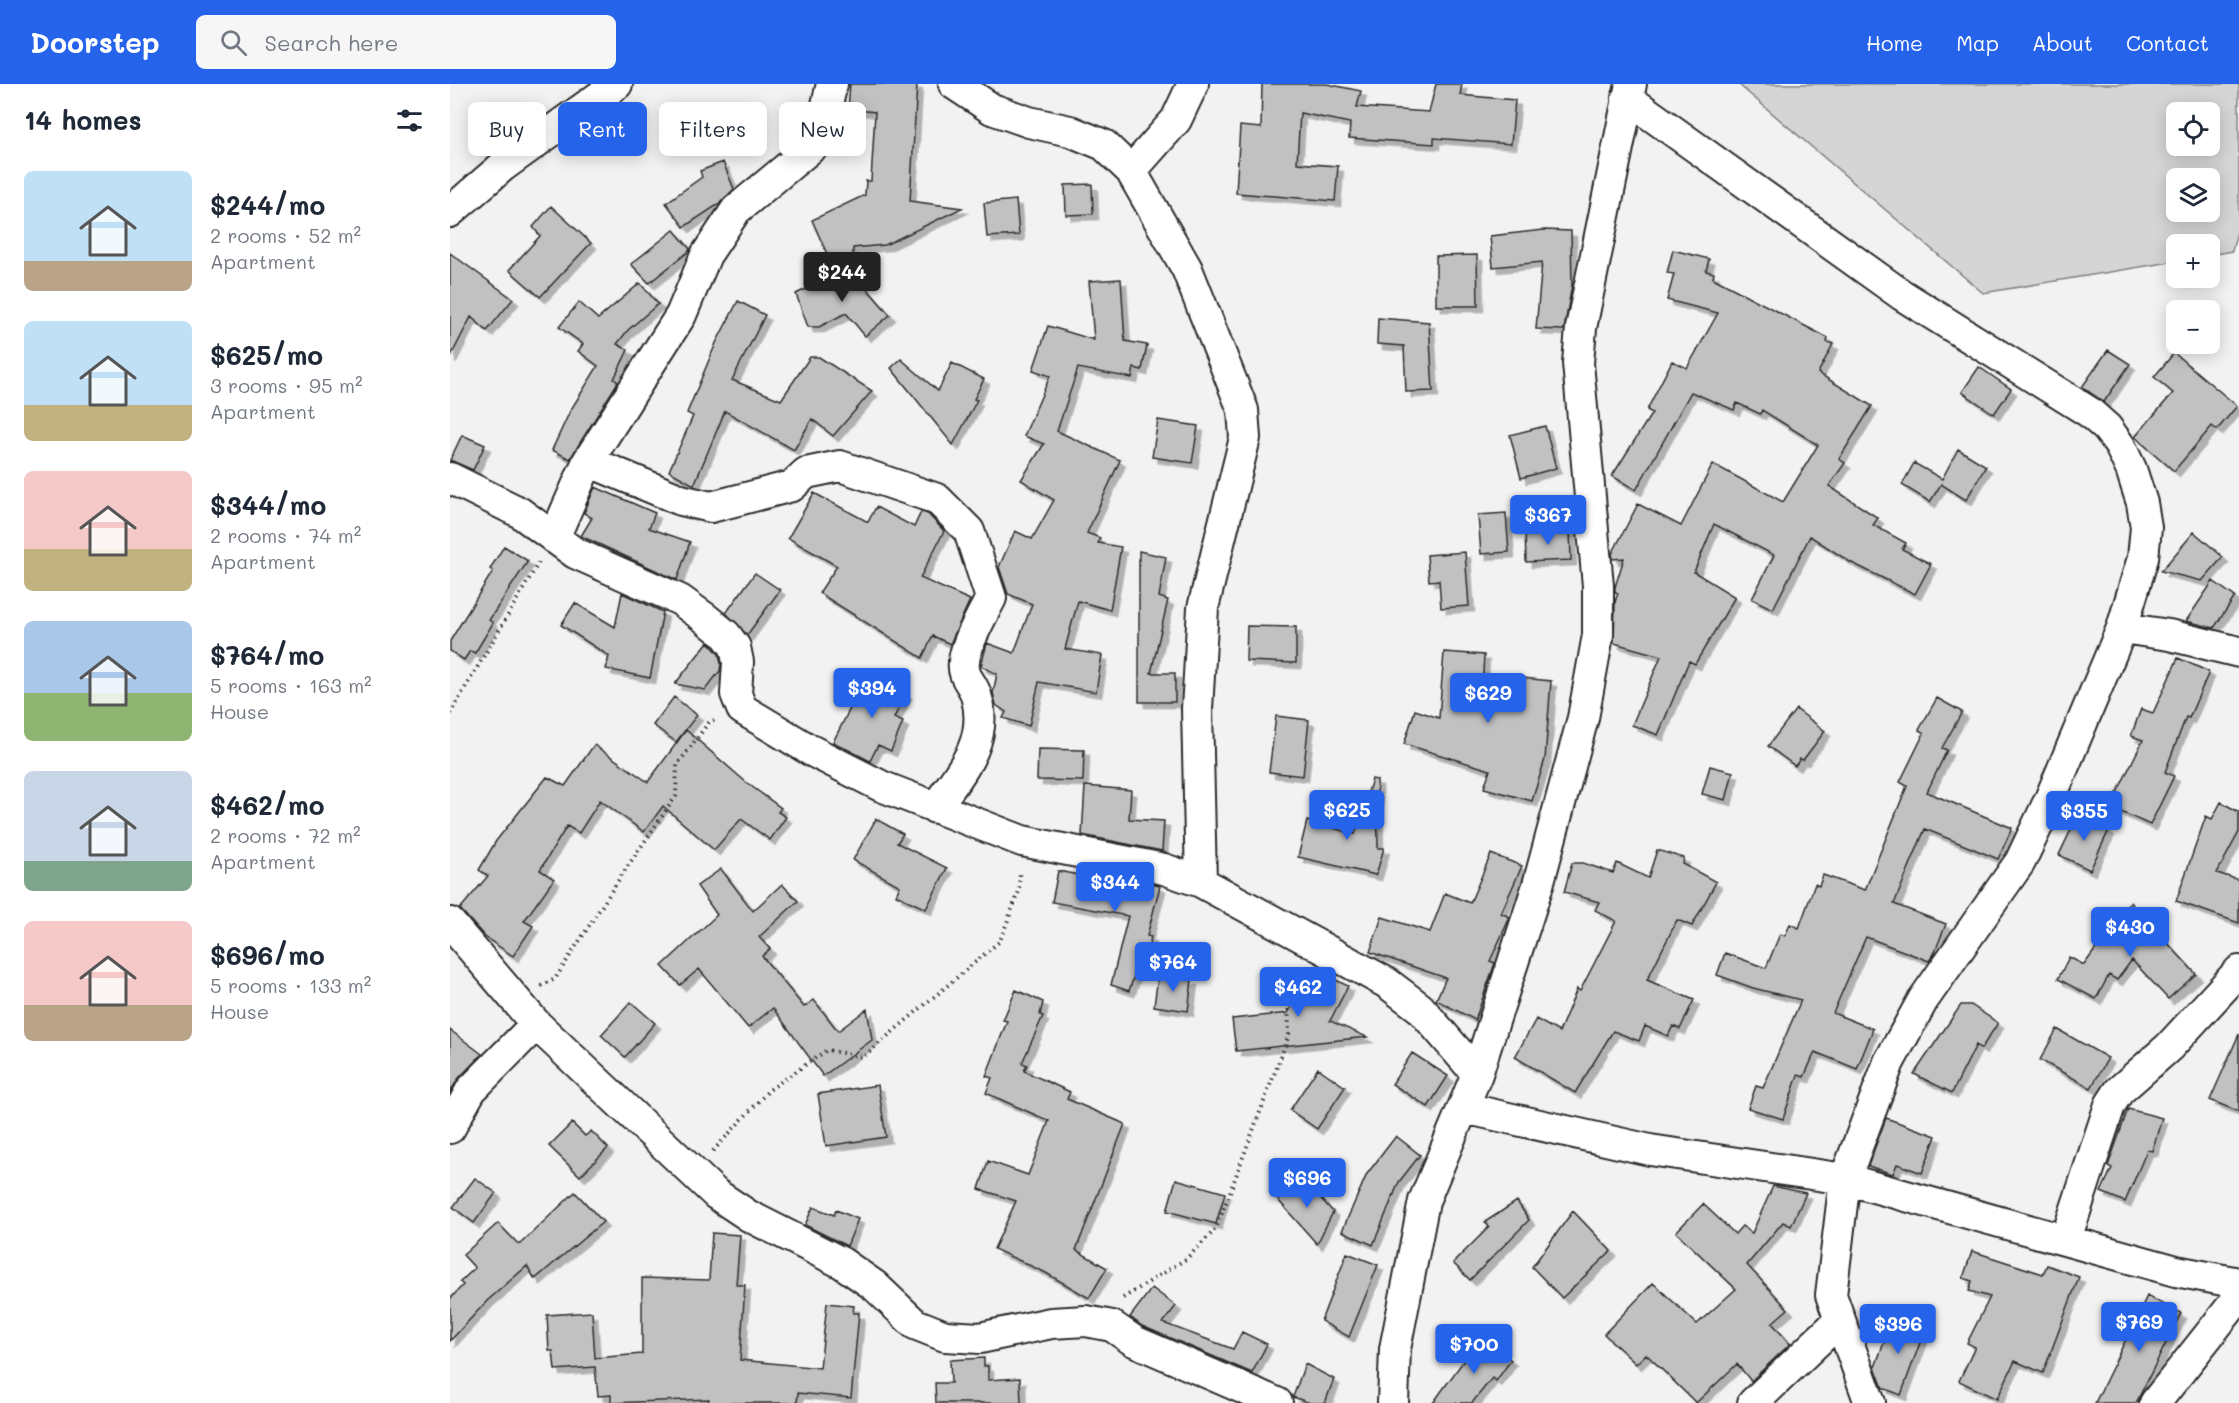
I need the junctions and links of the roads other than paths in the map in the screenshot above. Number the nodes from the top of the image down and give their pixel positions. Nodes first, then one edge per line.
1 (617, 84) edge
2 (832, 84) edge
3 (954, 84) edge
4 (1193, 84) edge
5 (1629, 91) edge
6 (1131, 171) junction
7 (450, 212) edge
8 (588, 461) junction
9 (450, 478) edge
10 (554, 538) junction
11 (2122, 628) junction
12 (2239, 652) edge
13 (935, 808) junction
14 (1201, 882) junction
15 (450, 923) edge
16 (2239, 971) edge
17 (536, 1024) junction
18 (1477, 1074) junction
19 (1464, 1108) junction
20 (450, 1128) edge
21 (1845, 1179) junction
22 (2066, 1239) junction
23 (2239, 1282) edge
24 (2239, 1297) edge
25 (1839, 1321) junction
26 (1277, 1403) edge
27 (1393, 1403) edge
28 (1753, 1403) edge
29 (1870, 1403) edge
30 (2155, 1403) edge

1 - 7 street
2 - 8 street
3 - 6 street
4 - 6 street
5 - 11 street
5 - 18 street
6 - 14 street
8 - 10 street
8 - 13 street
9 - 10 street
10 - 13 street
11 - 12 street
11 - 21 street
13 - 14 street
14 - 18 street
15 - 17 street
16 - 22 street
17 - 20 street
17 - 26 street
18 - 19 street
19 - 21 street
19 - 27 street
21 - 22 street
21 - 25 street
22 - 23 street
24 - 30 street
25 - 28 street
25 - 29 street

